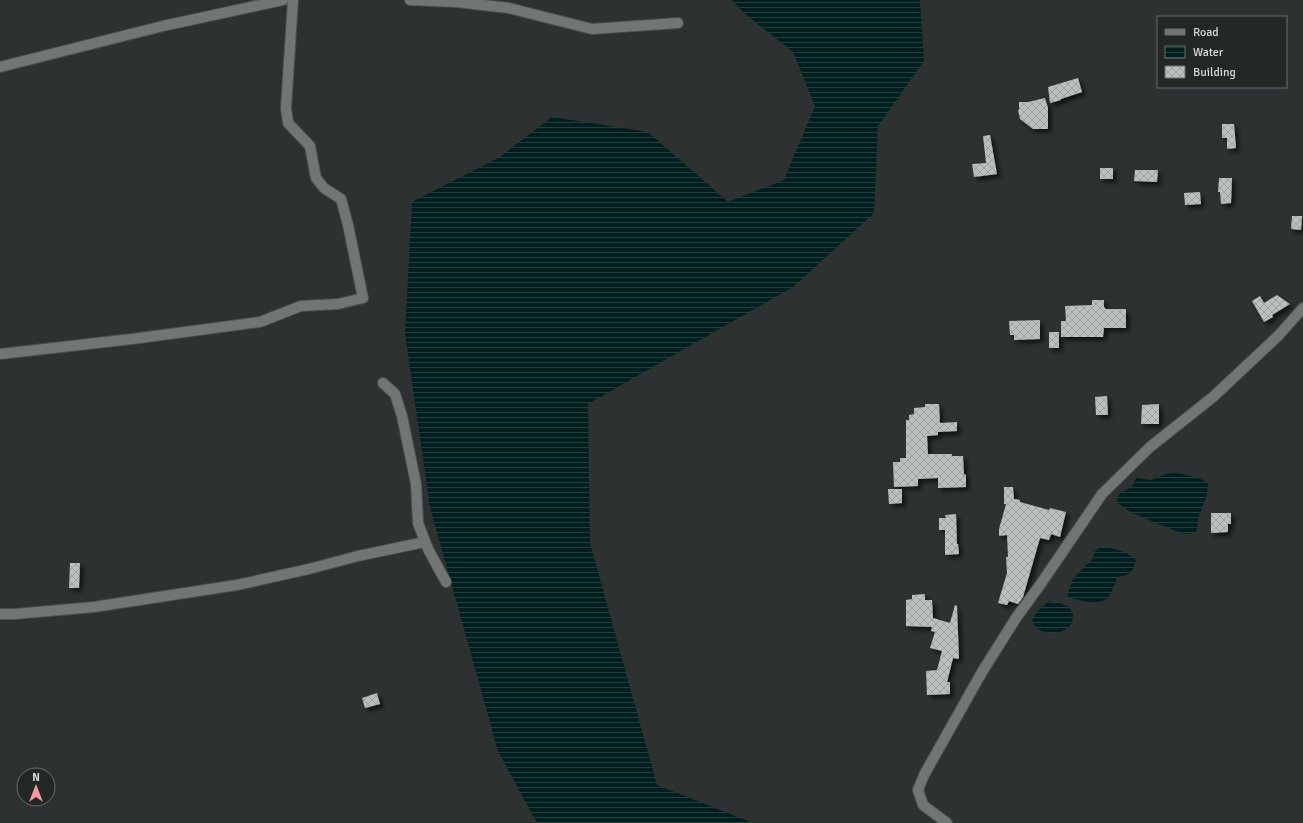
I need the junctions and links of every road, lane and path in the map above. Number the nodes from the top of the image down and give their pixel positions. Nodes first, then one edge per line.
1 (283, 0) edge
2 (293, 0) edge
3 (410, 0) edge
4 (678, 23) dead end
5 (0, 67) edge
6 (1303, 308) edge
7 (0, 354) edge
8 (383, 383) dead end
9 (425, 542) junction
10 (446, 582) dead end
11 (0, 614) edge
12 (947, 823) edge

1 - 5 street
2 - 7 street
3 - 4 street
6 - 12 street
8 - 9 street
9 - 10 street
9 - 11 street

